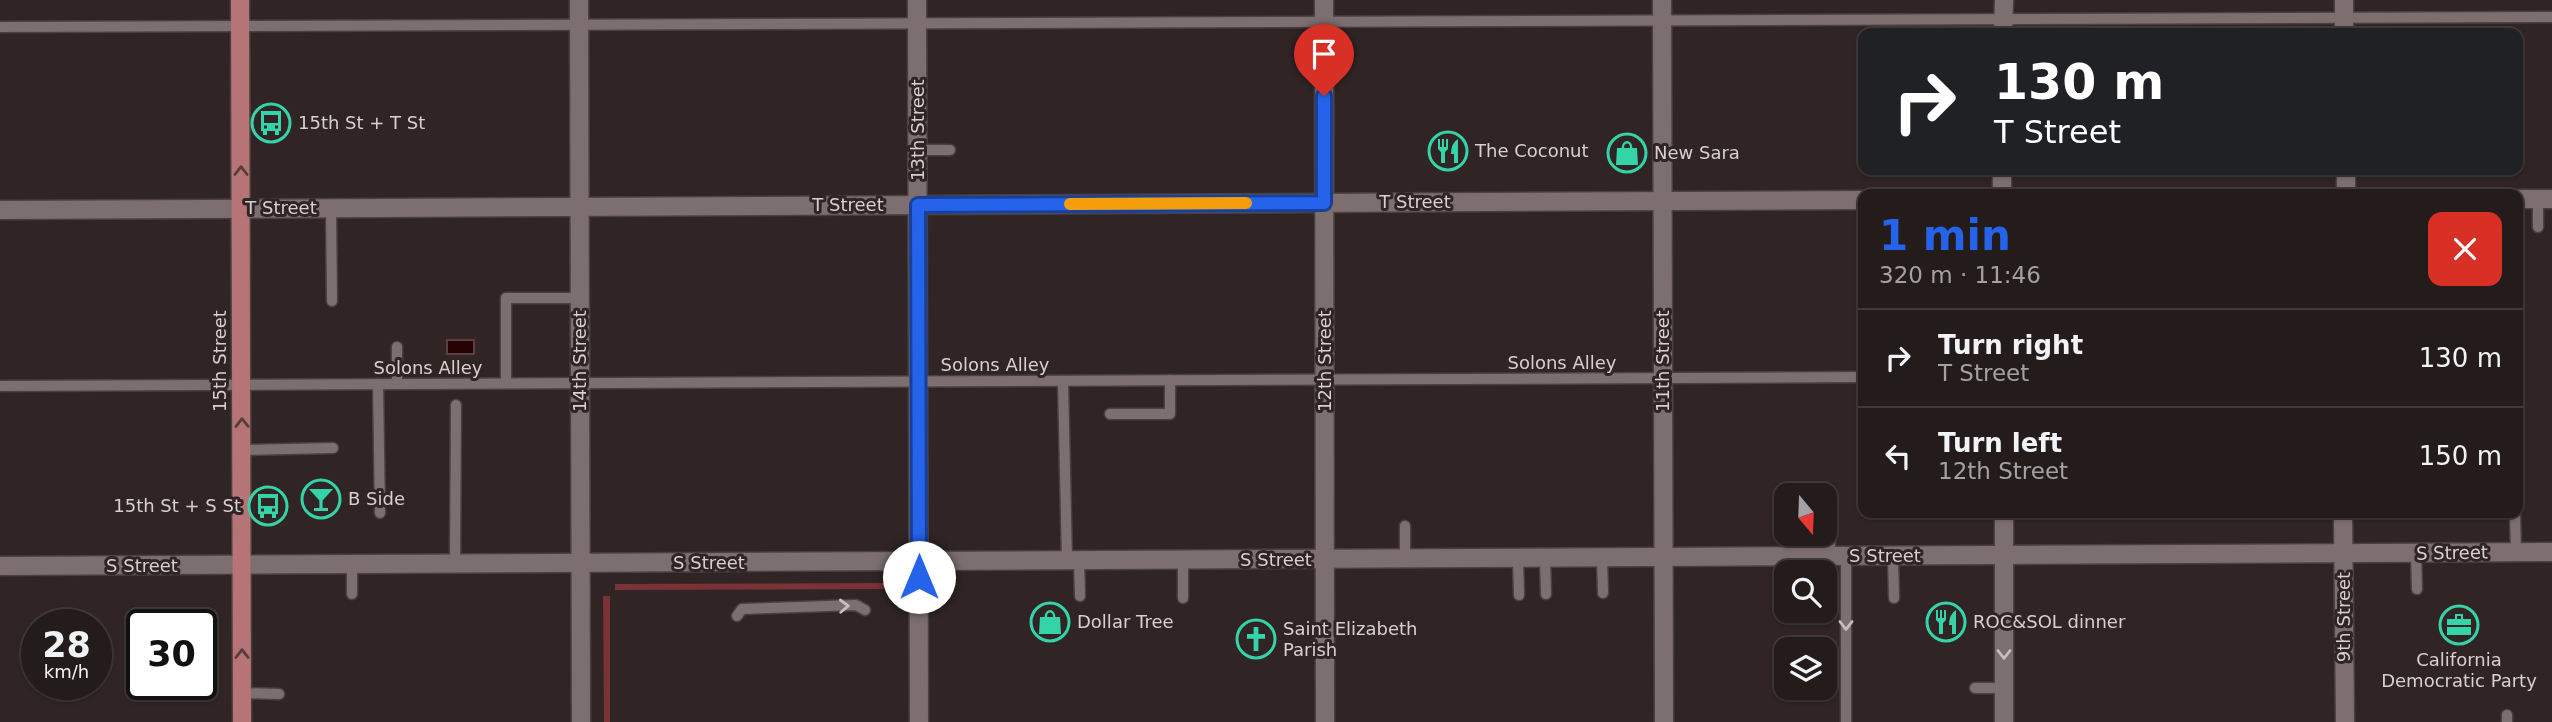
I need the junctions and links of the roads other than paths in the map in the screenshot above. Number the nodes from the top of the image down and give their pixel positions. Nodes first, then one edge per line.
1 (240, 0) edge
2 (579, 0) edge
3 (917, 0) edge
4 (1324, 0) edge
5 (1662, 0) edge
6 (2004, 0) edge
7 (2344, 17) edge
8 (2552, 17) edge
9 (1662, 21) junction
10 (1324, 22) junction
11 (917, 24) junction
12 (579, 25) junction
13 (241, 26) junction
14 (2003, 26) edge
15 (0, 27) edge
16 (918, 150) junction
17 (950, 150) dead end
18 (2523, 199) edge
19 (2545, 199) edge
20 (1858, 200) edge
21 (1662, 201) junction
22 (1324, 203) junction
23 (918, 205) junction
24 (579, 206) junction
25 (241, 208) junction
26 (331, 208) junction
27 (0, 209) edge
28 (2538, 227) dead end
29 (579, 298) junction
30 (332, 301) dead end
31 (397, 347) dead end
32 (1858, 377) edge
33 (1663, 378) junction
34 (1170, 380) junction
35 (1325, 380) junction
36 (1063, 381) junction
37 (918, 382) junction
38 (506, 383) junction
39 (580, 383) junction
40 (241, 384) junction
41 (378, 384) junction
42 (397, 384) junction
43 (0, 386) edge
44 (456, 405) dead end
45 (1110, 414) dead end
46 (333, 448) dead end
47 (242, 450) junction
48 (380, 513) dead end
49 (2004, 518) edge
50 (2343, 518) edge
51 (2515, 518) edge
52 (1405, 526) dead end
53 (1835, 546) edge
54 (2516, 552) junction
55 (2552, 552) edge
56 (2343, 554) junction
57 (2416, 554) junction
58 (1893, 556) junction
59 (2004, 556) junction
60 (1838, 557) junction
61 (1518, 558) junction
62 (1545, 558) junction
63 (1602, 558) junction
64 (1663, 558) junction
65 (1325, 559) junction
66 (1405, 559) junction
67 (1183, 560) junction
68 (919, 561) junction
69 (1073, 561) junction
70 (580, 563) junction
71 (455, 564) junction
72 (242, 565) junction
73 (352, 565) junction
74 (0, 566) edge
75 (2417, 589) dead end
76 (1603, 593) dead end
77 (352, 594) dead end
78 (1546, 594) dead end
79 (1519, 595) dead end
80 (1080, 596) dead end
81 (1183, 598) dead end
82 (1894, 598) dead end
83 (865, 610) dead end
84 (737, 616) dead end
85 (1975, 688) dead end
86 (2004, 688) junction
87 (242, 693) junction
88 (279, 694) dead end
89 (242, 722) edge
90 (580, 722) edge
91 (919, 722) edge
92 (1325, 722) edge
93 (1664, 722) edge
94 (1846, 722) edge
95 (2004, 722) edge
96 (2344, 722) edge

1 - 13 main road, 15th Street
2 - 12 street, 14th Street
3 - 11 street, 13th Street
4 - 10 street, 12th Street
5 - 9 street, 11th Street
6 - 14 street
7 - 8 lane
7 - 14 lane
9 - 10 lane
9 - 14 lane
9 - 21 street, 11th Street
10 - 11 lane
10 - 22 street, 12th Street
11 - 12 lane
11 - 16 street, 13th Street
12 - 13 lane
12 - 24 street, 14th Street
13 - 15 lane
25 -> 13 main road, 15th Street
16 - 17 lane
16 - 23 street, 13th Street
18 - 19 street
19 - 28 lane
20 - 21 street, T Street
21 - 22 street, T Street
21 - 33 street, 11th Street
22 - 23 street, T Street
22 - 35 street, 12th Street
23 - 24 street, T Street
23 - 37 street, 13th Street
24 - 26 street, T Street
24 - 29 street, 14th Street
25 - 26 street, T Street
25 - 27 street, T Street
25 - 40 main road, 15th Street
26 - 30 lane
29 - 38 lane
29 - 39 street, 14th Street
31 - 42 lane
32 - 33 lane, Solons Alley
33 - 35 lane, Solons Alley
33 - 64 street, 11th Street
34 - 35 lane, Solons Alley
34 - 36 lane, Solons Alley
34 - 45 lane
35 - 65 street, 12th Street
36 - 37 lane, Solons Alley
36 - 69 lane
37 - 39 lane, Solons Alley
37 - 68 street, 13th Street
38 - 39 lane, Solons Alley
38 - 42 lane, Solons Alley
39 - 70 street, 14th Street
40 - 41 lane, Solons Alley
40 - 43 lane, Solons Alley
47 -> 40 main road, 15th Street
41 - 42 lane, Solons Alley
41 - 48 lane
44 - 71 lane
46 - 47 lane
47 - 72 main road, 15th Street
49 - 59 street
50 - 56 street, 9th Street
51 - 54 lane
52 - 66 lane
53 - 60 lane
54 - 55 street, S Street
54 - 57 street, S Street
56 - 57 street, S Street
56 - 59 street, S Street
56 - 96 street, 9th Street
57 - 75 lane
58 - 59 street, S Street
58 - 60 street, S Street
58 - 82 lane
59 -> 86 street
60 - 64 street, S Street
60 -> 94 lane
61 - 62 street, S Street
61 - 66 street, S Street
61 - 79 lane
62 - 63 street, S Street
62 - 78 lane
63 - 64 street, S Street
63 - 76 lane
64 - 93 street, 11th Street
65 - 66 street, S Street
65 - 67 street, S Street
65 - 92 street, 12th Street
67 - 69 street, S Street
67 - 81 lane
68 - 69 street, S Street
68 - 70 street, S Street
68 - 91 street, 13th Street
69 - 80 lane
70 - 71 street, S Street
70 - 90 street, 14th Street
71 - 73 street, S Street
72 - 73 street, S Street
72 - 74 street, S Street
87 -> 72 main road, 15th Street
73 - 77 lane
84 -> 83 lane
85 - 86 lane
86 - 95 street
87 - 88 lane
87 - 89 main road, 15th Street

